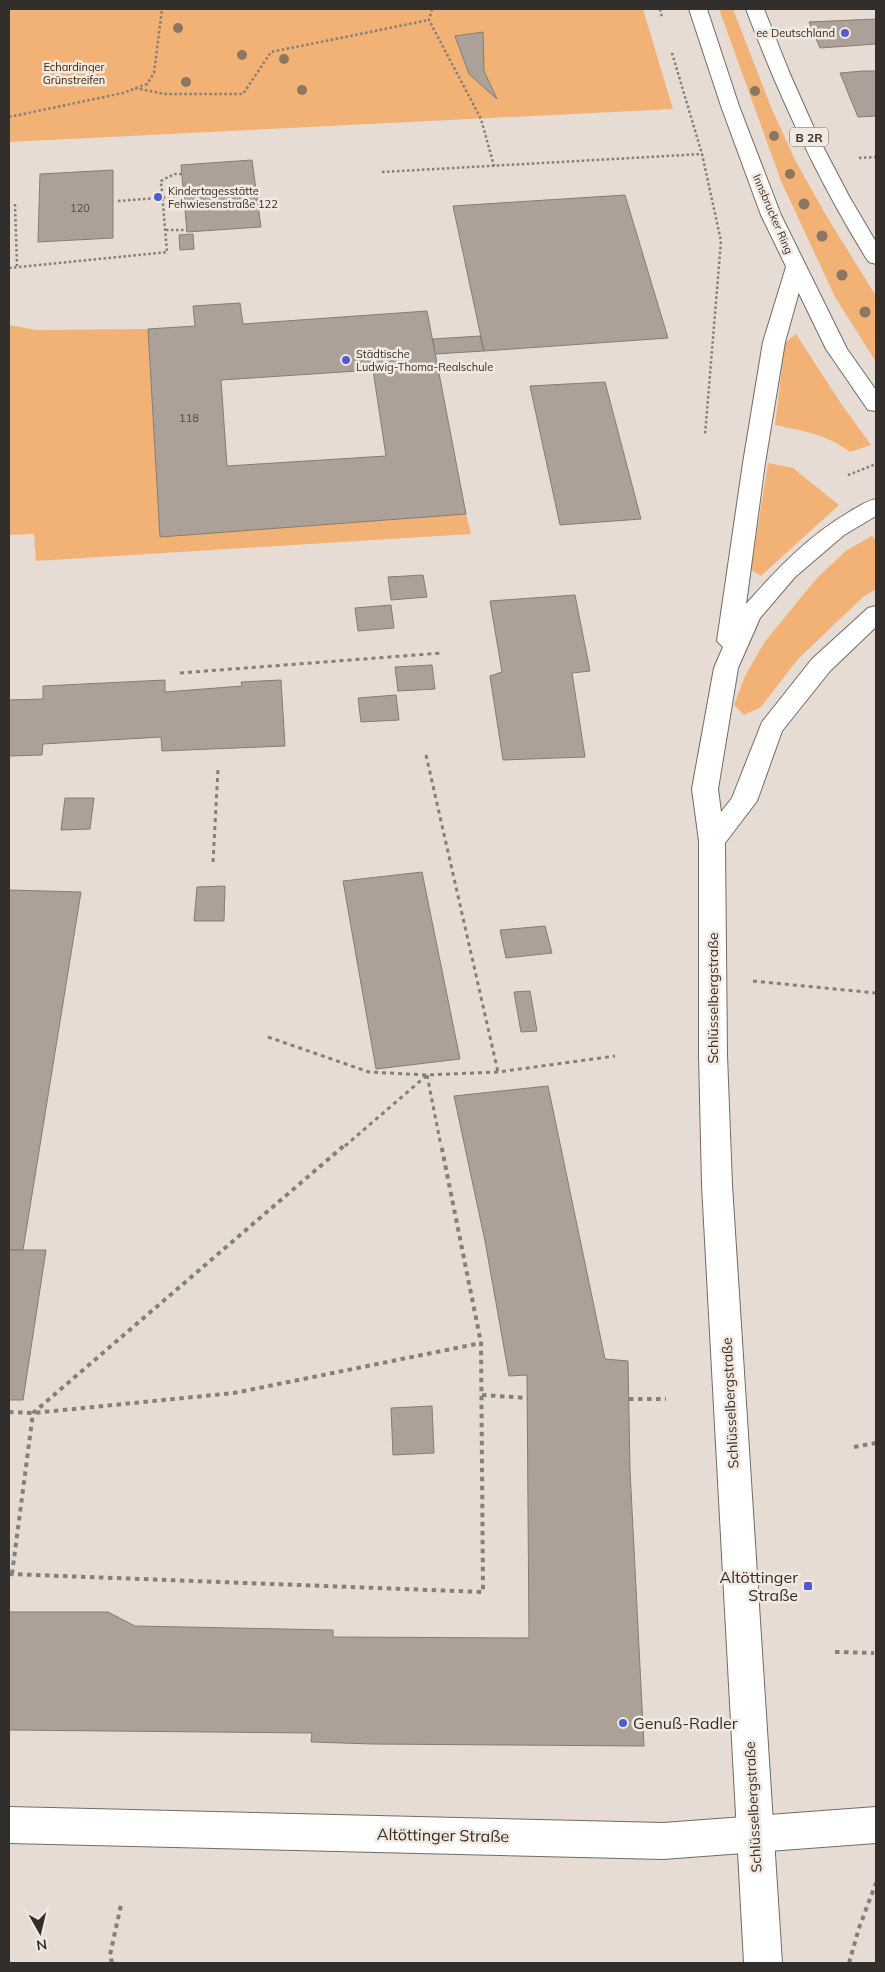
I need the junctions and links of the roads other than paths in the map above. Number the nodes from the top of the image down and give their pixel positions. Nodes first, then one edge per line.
1 (698, 9) edge
2 (755, 9) edge
3 (876, 258) edge
4 (796, 267) junction
5 (876, 405) edge
6 (876, 506) edge
7 (876, 614) edge
8 (726, 668) junction
9 (712, 842) junction
10 (9, 1825) edge
11 (876, 1825) edge
12 (754, 1834) junction
13 (763, 1963) edge

1 - 4 street, Innsbrucker Ring
2 - 3 street, B 2R
4 - 5 street, Innsbrucker Ring
4 - 8 street
6 - 8 street, Schlüsselbergstraße
7 - 9 street
8 - 9 street, Schlüsselbergstraße
9 - 12 street, Schlüsselbergstraße
10 - 12 street, Altöttinger Straße
11 - 12 street, Altöttinger Straße
12 - 13 street, Schlüsselbergstraße

